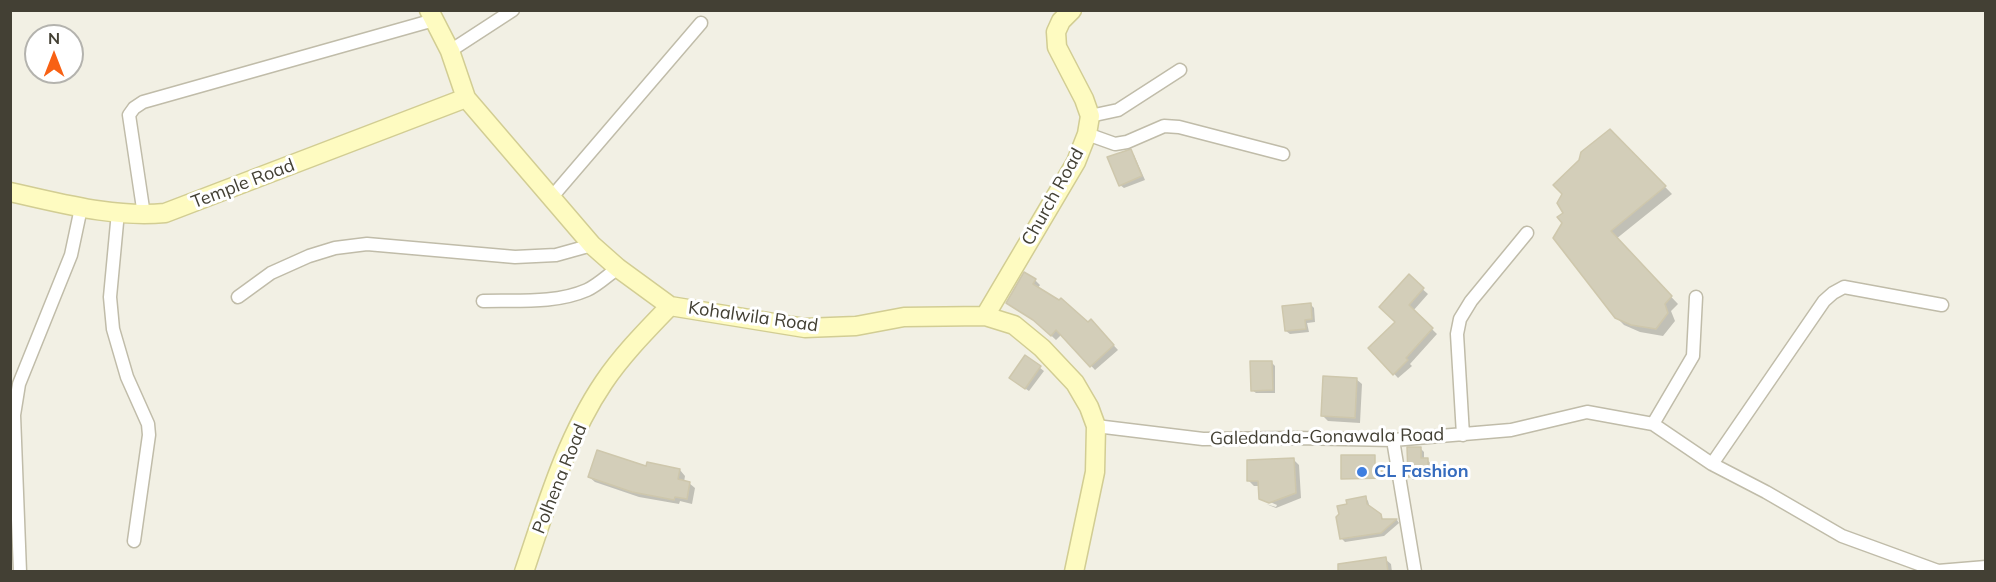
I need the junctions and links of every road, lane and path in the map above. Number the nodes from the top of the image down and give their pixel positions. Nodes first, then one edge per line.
1 (513, 10) edge
2 (1072, 10) edge
3 (432, 15) edge
4 (701, 23) dead end
5 (450, 51) junction
6 (1180, 70) dead end
7 (466, 98) junction
8 (1088, 125) junction
9 (1283, 154) dead end
10 (10, 192) edge
11 (551, 198) junction
12 (81, 208) junction
13 (118, 212) junction
14 (144, 215) junction
15 (1527, 232) dead end
16 (592, 245) junction
17 (618, 268) junction
18 (238, 297) dead end
19 (1696, 297) dead end
20 (483, 301) dead end
21 (1942, 305) dead end
22 (670, 306) junction
23 (985, 316) junction
24 (1653, 424) junction
25 (1096, 426) junction
26 (1462, 435) junction
27 (1393, 440) junction
28 (1712, 464) junction
29 (134, 541) dead end
30 (1986, 567) edge
31 (20, 572) edge
32 (524, 572) edge
33 (1074, 572) edge
34 (1415, 572) edge

1 - 5 street
2 - 8 street
3 - 5 street, Kohalwila Road
3 - 14 street
4 - 11 street
5 - 7 street, Kohalwila Road
6 - 8 street
7 - 11 street, Kohalwila Road
7 - 14 street, Temple Road
8 - 9 street
8 - 23 street, Church Road
10 - 12 street, Temple Road
11 - 16 street, Kohalwila Road
12 - 13 street, Temple Road
12 - 31 street
13 - 14 street, Temple Road
13 - 29 street
15 - 26 street
16 - 17 street, Kohalwila Road
16 - 18 street
17 - 20 street
17 - 22 street, Kohalwila Road
19 - 24 street
21 - 28 street
22 - 23 street, Kohalwila Road
22 - 32 street, Polhena Road
23 - 25 street, Kohalwila Road
24 - 26 street, Galedanda-Gonawala Road
24 - 28 street, Galedanda-Gonawala Road
25 - 27 street, Galedanda-Gonawala Road
25 - 33 street, Kohalwila Road
26 - 27 street, Galedanda-Gonawala Road
27 - 34 street
28 - 30 street, Galedanda-Gonawala Road

